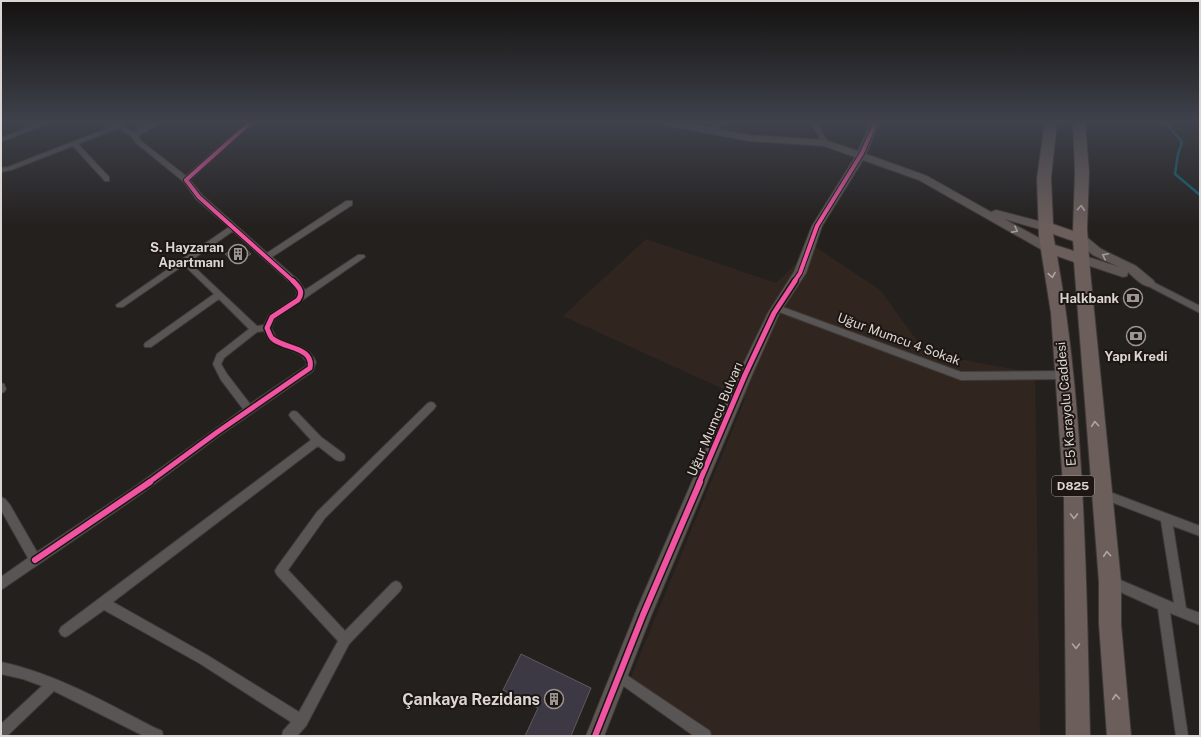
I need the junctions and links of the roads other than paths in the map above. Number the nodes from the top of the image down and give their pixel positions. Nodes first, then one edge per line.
1 (41, 156) edge
2 (86, 156) edge
3 (156, 156) edge
4 (212, 156) edge
5 (859, 156) edge
6 (864, 156) edge
7 (1047, 156) edge
8 (1081, 156) edge
9 (1, 170) edge
10 (107, 179) dead end
11 (186, 180) junction
12 (957, 197) junction
13 (349, 203) dead end
14 (1046, 227) junction
15 (233, 228) junction
16 (1080, 238) junction
17 (1048, 248) junction
18 (266, 257) junction
19 (361, 257) dead end
20 (1082, 259) junction
21 (184, 262) junction
22 (1149, 283) junction
23 (219, 295) junction
24 (301, 296) junction
25 (120, 305) dead end
26 (777, 308) junction
27 (1200, 310) edge
28 (267, 328) junction
29 (255, 329) junction
30 (148, 345) dead end
31 (1064, 375) junction
32 (431, 406) dead end
33 (249, 410) junction
34 (294, 415) dead end
35 (318, 440) junction
36 (340, 457) dead end
37 (1102, 494) junction
38 (1, 502) edge
39 (1166, 518) junction
40 (1200, 530) edge
41 (35, 560) junction
42 (1110, 582) junction
43 (1, 584) edge
44 (396, 587) dead end
45 (103, 603) junction
46 (1163, 605) junction
47 (1181, 612) junction
48 (1200, 619) edge
49 (65, 631) dead end
50 (345, 640) junction
51 (1, 668) edge
52 (619, 676) junction
53 (53, 684) junction
54 (301, 721) junction
55 (1, 733) edge
56 (157, 736) edge
57 (288, 736) edge
58 (595, 736) edge
59 (705, 736) edge
60 (1078, 736) edge
61 (1120, 736) edge
62 (1182, 736) edge

1 - 9 street
2 - 10 street
3 - 11 street
4 - 11 street
5 - 26 street, Uğur Mumcu Bulvarı
6 - 12 street
7 - 14 highway, E5 Karayolu Caddesi / D825
16 -> 8 highway, D825
11 - 15 street
12 - 14 street
12 -> 17 street
13 - 18 street
14 - 16 highway
14 - 17 highway, E5 Karayolu Caddesi / D825
15 - 18 street
15 - 21 street
16 - 20 highway, D825
22 -> 16 street
17 - 20 highway
17 -> 31 highway, E5 Karayolu Caddesi / D825
18 - 24 street
19 - 24 street
20 - 22 street
37 -> 20 highway, D825
21 - 23 street
21 - 25 street
22 - 27 street
23 - 29 street
23 - 30 street
24 - 28 street
26 - 31 street, Uğur Mumcu 4 Sokak
26 - 52 street, Uğur Mumcu Bulvarı
28 - 29 street
28 - 33 street
29 - 33 street
31 -> 60 highway, E5 Karayolu Caddesi / D825
32 - 50 street
33 - 41 street
34 - 35 street
35 - 36 street
35 - 45 street
37 - 39 street
42 -> 37 highway, D825
38 - 41 street
39 - 40 street
39 - 47 street
41 - 43 street
42 - 46 street
61 -> 42 highway, D825
44 - 50 street
45 - 49 street
45 - 54 street
46 - 47 street
46 - 62 street
47 - 48 street
50 - 54 street
51 - 53 street
52 - 58 street, Uğur Mumcu Bulvarı
52 - 59 street
53 - 55 street
53 - 56 street
54 - 57 street

